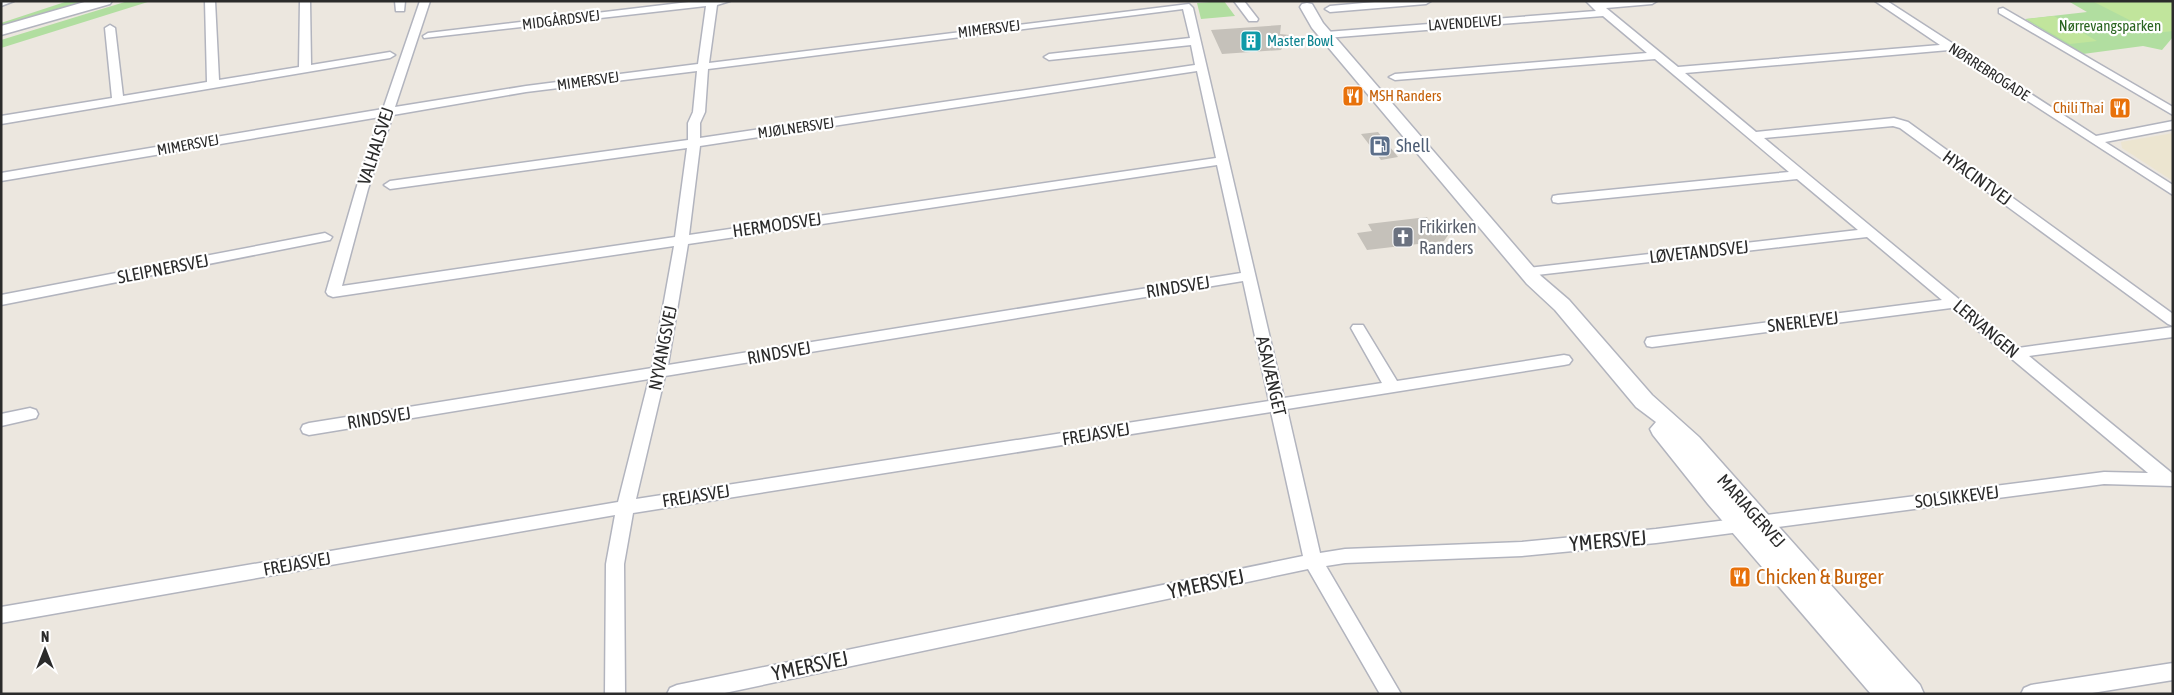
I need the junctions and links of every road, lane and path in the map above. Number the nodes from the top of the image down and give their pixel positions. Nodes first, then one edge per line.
1 (9, 1) edge
2 (105, 1) edge
3 (210, 1) edge
4 (306, 1) edge
5 (425, 1) edge
6 (725, 1) edge
7 (1239, 1) edge
8 (1426, 1) edge
9 (1652, 1) edge
10 (1880, 1) edge
11 (712, 2) edge
12 (1, 3) edge
13 (1305, 4) edge
14 (1177, 6) joint
15 (1598, 7) edge
16 (1330, 9) dead end
17 (2003, 11) dead end
18 (1253, 19) dead end
19 (110, 28) dead end
20 (1, 33) edge
21 (1330, 34) junction
22 (428, 36) dead end
23 (1195, 41) junction
24 (1951, 47) junction
25 (390, 55) dead end
26 (1657, 56) junction
27 (1049, 57) dead end
28 (703, 66) junction
29 (1201, 68) junction
30 (305, 69) junction
31 (1675, 71) junction
32 (1394, 77) dead end
33 (213, 84) junction
34 (118, 100) junction
35 (387, 112) junction
36 (2173, 112) edge
37 (1, 120) edge
38 (2173, 125) edge
39 (1753, 136) junction
40 (2094, 140) junction
41 (694, 143) junction
42 (1222, 161) junction
43 (1800, 175) junction
44 (1, 177) edge
45 (390, 185) dead end
46 (2173, 191) edge
47 (1558, 199) dead end
48 (1870, 233) junction
49 (325, 238) dead end
50 (682, 239) junction
51 (1533, 271) junction
52 (1248, 276) junction
53 (333, 292) joint
54 (1, 300) edge
55 (1954, 303) junction
56 (2173, 321) edge
57 (1358, 328) dead end
58 (2173, 332) edge
59 (1652, 342) dead end
60 (2015, 353) junction
61 (1564, 360) dead end
62 (659, 373) junction
63 (1393, 388) junction
64 (1278, 405) junction
65 (30, 414) dead end
66 (1, 420) edge
67 (309, 429) dead end
68 (2171, 482) edge
69 (625, 507) junction
70 (1752, 524) junction
71 (1313, 561) junction
72 (1, 615) edge
73 (2173, 670) edge
74 (616, 694) edge
75 (678, 694) edge
76 (1391, 694) edge
77 (1889, 694) edge
78 (1910, 694) edge
79 (2031, 694) edge

1 - 12 street
2 - 20 street
3 - 33 street
4 - 30 street
5 - 35 street, VALHALSVEJ
6 - 11 street, MIDGÅRDSVEJ
7 - 18 street
8 - 16 street
9 - 15 street, LAVENDELVEJ
10 - 24 street, NØRREBROGADE
11 - 22 street, MIDGÅRDSVEJ
11 - 28 street, NYVANGSVEJ
13 - 21 street, MARIAGERVEJ
14 - 23 street, ASAVÆNGET
14 - 28 street, MIMERSVEJ
15 - 21 street, LAVENDELVEJ
15 - 26 street, LERVANGEN
17 - 36 street
19 - 34 street
21 - 51 street, MARIAGERVEJ
23 - 27 street
23 - 29 street, ASAVÆNGET
24 - 31 street
24 - 40 street, NØRREBROGADE
25 - 30 street
26 - 31 street, LERVANGEN
26 - 32 street
28 - 35 street, MIMERSVEJ
28 - 41 street, NYVANGSVEJ
29 - 41 street, MJØLNERSVEJ
29 - 42 street, ASAVÆNGET
30 - 33 street
31 - 39 street, LERVANGEN
33 - 34 street
34 - 37 street
35 - 44 street, MIMERSVEJ
35 - 53 street, VALHALSVEJ
38 - 40 street
39 - 43 street, LERVANGEN
39 - 56 street, HYACINTVEJ
40 - 46 street, NØRREBROGADE
41 - 45 street, MJØLNERSVEJ
41 - 50 street, NYVANGSVEJ
42 - 50 street, HERMODSVEJ
42 - 52 street, ASAVÆNGET
43 - 47 street
43 - 48 street, LERVANGEN
48 - 51 street, LØVETANDSVEJ
48 - 55 street, LERVANGEN
49 - 54 street, SLEIPNERSVEJ
50 - 53 street, HERMODSVEJ
50 - 62 street, NYVANGSVEJ
51 - 70 street, MARIAGERVEJ
52 - 62 street, RINDSVEJ
52 - 64 street, ASAVÆNGET
55 - 59 street, SNERLEVEJ
55 - 60 street, LERVANGEN
57 - 63 street
58 - 60 street
60 - 68 street, LERVANGEN
61 - 63 street, FREJASVEJ
62 - 67 street, RINDSVEJ
62 - 69 street, NYVANGSVEJ
63 - 64 street, FREJASVEJ
64 - 69 street, FREJASVEJ
64 - 71 street, ASAVÆNGET
65 - 66 street
68 - 70 street, SOLSIKKEVEJ
69 - 72 street, FREJASVEJ
69 - 74 street, NYVANGSVEJ
70 - 71 street, YMERSVEJ
70 - 77 street, MARIAGERVEJ
70 - 78 street, MARIAGERVEJ
71 - 75 street, YMERSVEJ
71 - 76 street, ASAVÆNGET
73 - 79 street

